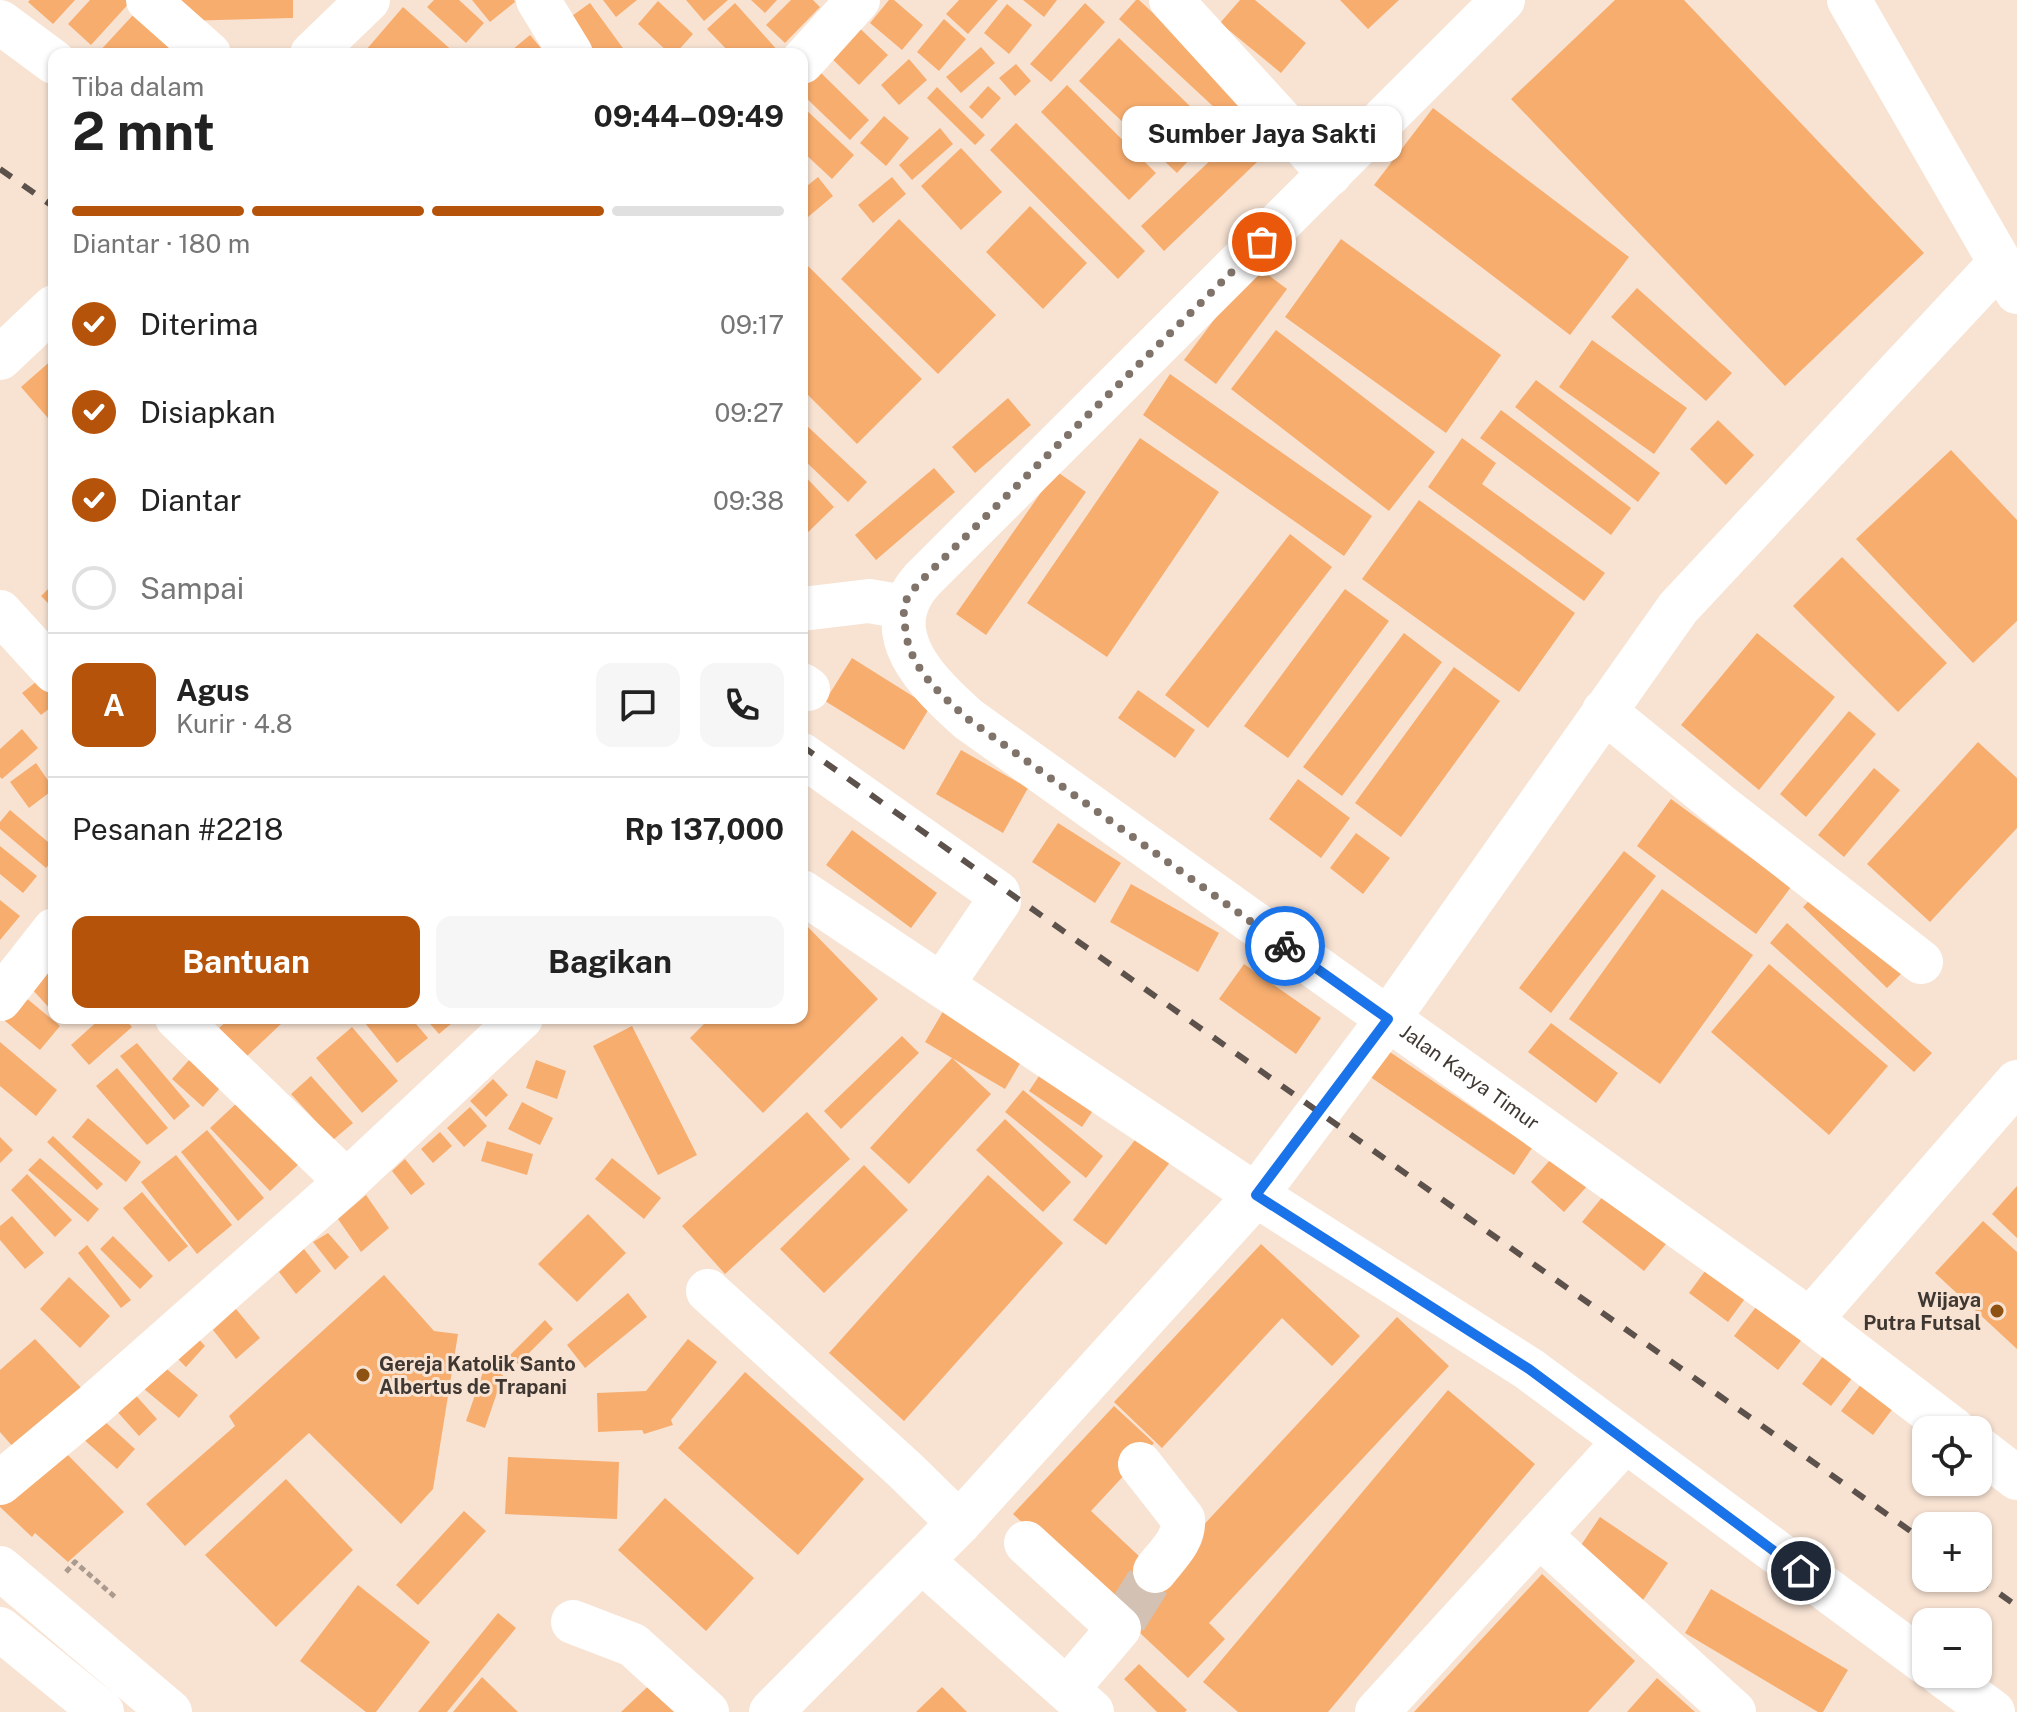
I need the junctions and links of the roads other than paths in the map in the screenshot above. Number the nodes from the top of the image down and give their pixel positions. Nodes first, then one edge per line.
1 (148, 0) edge
2 (368, 0) edge
3 (538, 0) edge
4 (858, 0) edge
5 (1171, 0) edge
6 (1503, 0) edge
7 (1849, 0) edge
8 (0, 22) edge
9 (202, 48) edge
10 (318, 48) edge
11 (567, 48) edge
12 (808, 55) edge
13 (48, 58) edge
14 (1330, 174) junction
15 (2008, 278) edge
16 (48, 313) edge
17 (0, 358) edge
18 (904, 607) junction
19 (808, 608) edge
20 (0, 612) edge
21 (48, 664) edge
22 (1604, 711) junction
23 (808, 759) edge
24 (808, 896) edge
25 (48, 938) edge
26 (1921, 962) dead end
27 (932, 979) junction
28 (0, 999) edge
29 (1388, 1019) junction
30 (183, 1024) edge
31 (515, 1024) edge
32 (2017, 1082) edge
33 (346, 1181) junction
34 (1256, 1195) junction
35 (708, 1291) dead end
36 (1810, 1320) junction
37 (1936, 1416) edge
38 (1625, 1441) junction
39 (1992, 1459) edge
40 (1140, 1464) dead end
41 (2017, 1478) edge
42 (0, 1483) edge
43 (959, 1523) junction
44 (1539, 1535) junction
45 (1026, 1543) dead end
46 (922, 1561) junction
47 (0, 1568) edge
48 (1155, 1571) tunnel mouth
49 (573, 1622) dead end
50 (0, 1629) edge
51 (1912, 1653) edge
52 (1960, 1688) edge
53 (1079, 1700) edge
54 (102, 1712) edge
55 (170, 1712) edge
56 (707, 1712) edge
57 (771, 1712) edge
58 (1377, 1712) edge
59 (1734, 1712) edge
60 (1993, 1712) edge

1 - 9 street
2 - 10 street
3 - 11 street
4 - 12 street
5 - 14 street
6 - 14 street
7 - 15 street
8 - 13 street
14 - 18 street
15 - 22 street
16 - 17 street
18 - 19 street
18 - 29 street, Jalan Karya Timur
20 - 21 street
22 - 26 street
22 - 29 street
23 - 27 street
24 - 27 street
25 - 28 street
27 - 34 street
29 - 34 street
29 - 36 street, Jalan Karya Timur
30 - 33 street
31 - 33 street
32 - 36 street
33 - 42 street
34 - 38 street
34 - 43 street
35 - 43 street
36 - 37 street, Jalan Karya Timur
38 - 44 street
38 - 51 street
39 - 41 street
40 - 48 street
43 - 46 street
44 - 58 street
44 - 59 street
45 - 53 street
46 - 53 street
46 - 57 street
47 - 55 street
49 - 56 street
50 - 54 street
52 - 60 street

